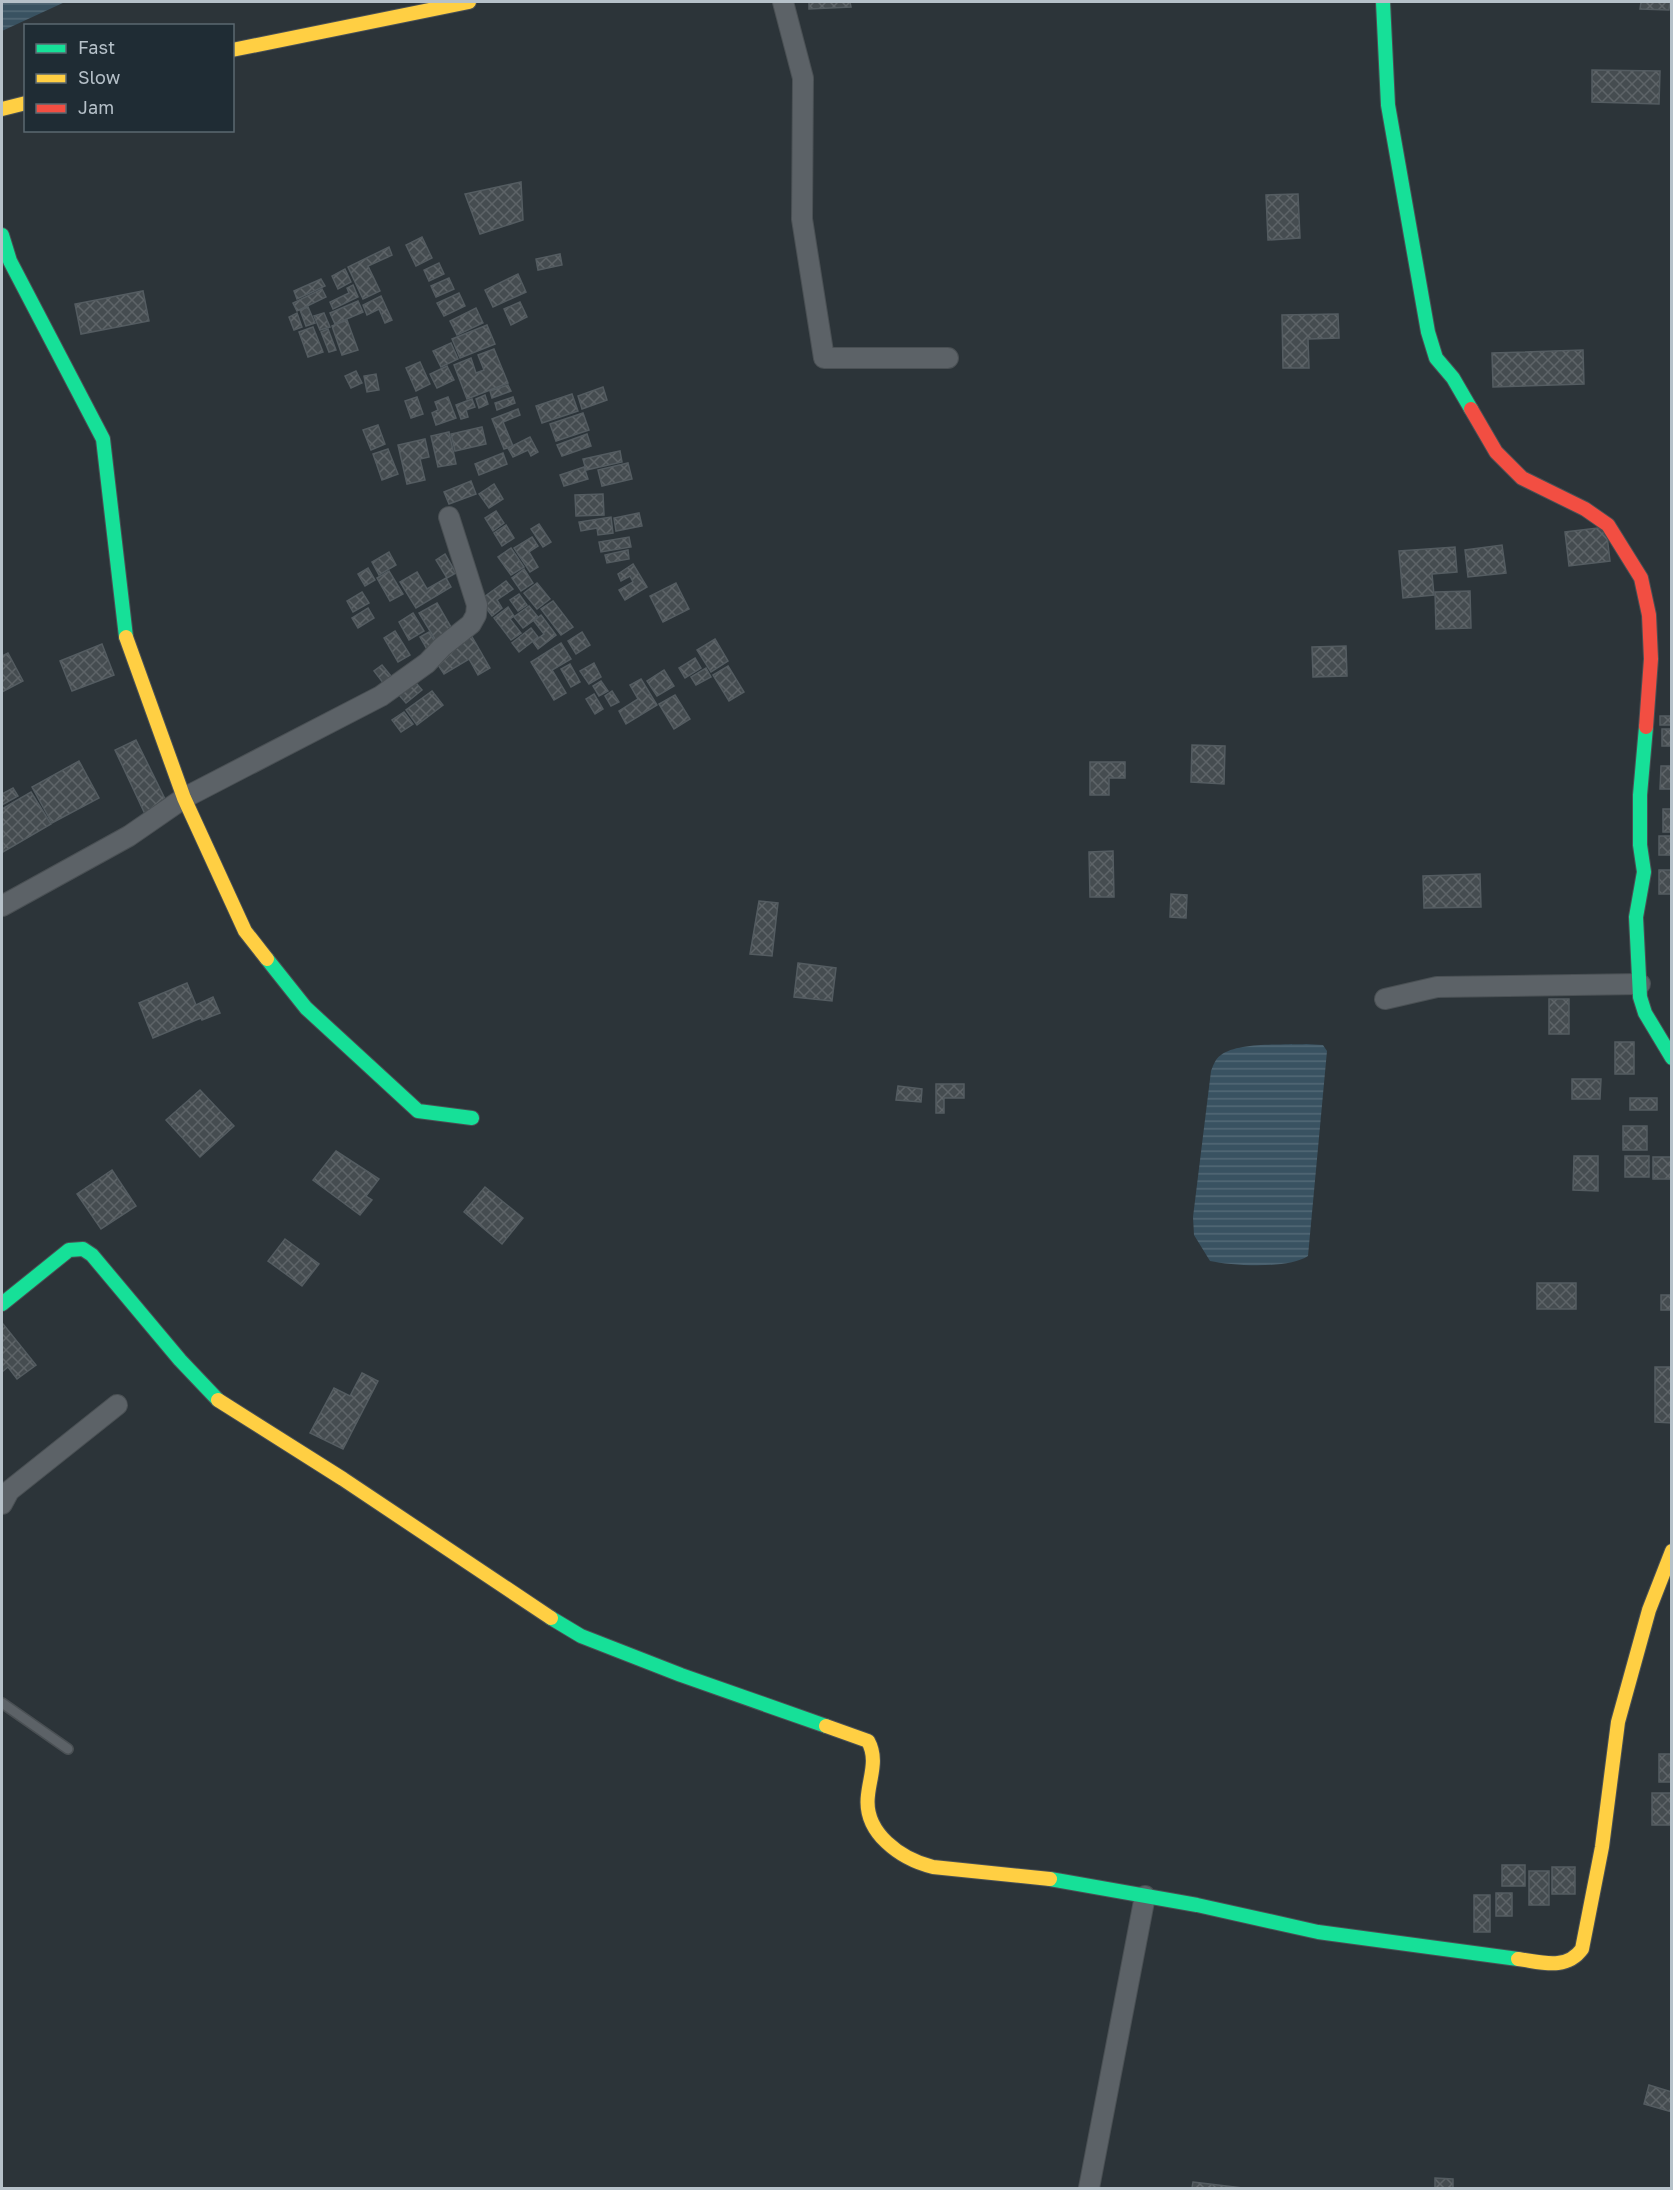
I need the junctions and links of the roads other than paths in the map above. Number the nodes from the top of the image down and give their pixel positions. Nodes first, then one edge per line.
1 (469, 2) edge
2 (783, 2) edge
3 (1383, 2) edge
4 (445, 4) edge
5 (234, 50) edge
6 (24, 104) edge
7 (2, 109) edge
8 (2, 235) edge
9 (948, 358) dead end
10 (450, 517) dead end
11 (184, 798) junction
12 (2, 906) edge
13 (1640, 984) junction
14 (1385, 999) dead end
15 (1671, 1058) edge
16 (472, 1118) dead end
17 (2, 1304) edge
18 (117, 1405) dead end
19 (2, 1504) edge
20 (1671, 1551) edge
21 (2, 1703) edge
22 (68, 1749) dead end
23 (1145, 1896) junction
24 (1089, 2188) edge

1 - 4 street
2 - 9 street
3 - 13 street
4 - 5 street
6 - 7 street
8 - 11 street
10 - 11 street
11 - 12 street
11 - 16 street
13 - 14 street
13 - 15 street
17 - 23 street
18 - 19 street
20 - 23 street
21 - 22 lane
23 - 24 street

